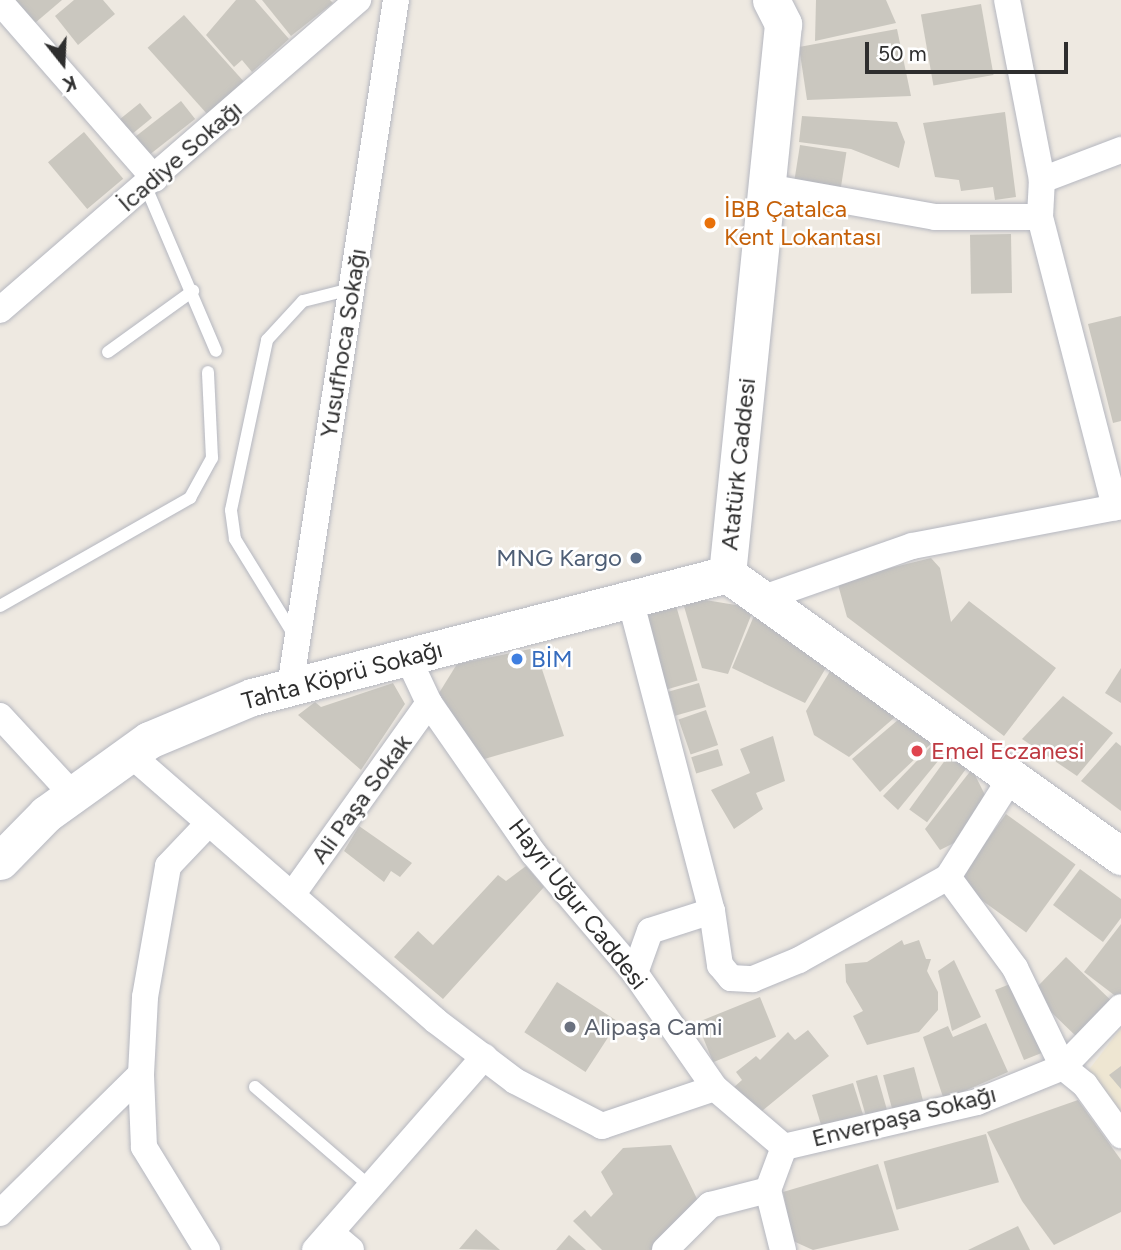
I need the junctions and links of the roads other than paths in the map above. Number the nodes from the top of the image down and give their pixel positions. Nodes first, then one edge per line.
1 (358, 0) edge
2 (396, 0) edge
3 (771, 0) edge
4 (1007, 0) edge
5 (0, 2) edge
6 (1121, 150) edge
7 (1042, 180) junction
8 (150, 183) junction
9 (767, 187) junction
10 (1040, 218) junction
11 (351, 289) junction
12 (193, 291) junction
13 (0, 310) edge
14 (216, 351) dead end
15 (108, 352) dead end
16 (208, 372) dead end
17 (1118, 506) edge
18 (727, 574) junction
19 (629, 599) junction
20 (761, 599) junction
21 (0, 606) edge
22 (297, 639) junction
23 (407, 656) junction
24 (290, 687) junction
25 (429, 703) junction
26 (0, 716) edge
27 (130, 754) junction
28 (1009, 781) junction
29 (72, 795) junction
30 (209, 823) junction
31 (1121, 856) edge
32 (0, 862) edge
33 (948, 877) junction
34 (292, 895) junction
35 (712, 911) junction
36 (635, 973) junction
37 (1121, 1007) edge
38 (484, 1057) junction
39 (1063, 1067) junction
40 (141, 1074) junction
41 (255, 1087) dead end
42 (715, 1088) junction
43 (1121, 1135) edge
44 (784, 1147) junction
45 (370, 1187) junction
46 (768, 1190) junction
47 (0, 1213) edge
48 (323, 1241) edge
49 (207, 1250) edge
50 (351, 1250) edge
51 (665, 1250) edge
52 (783, 1250) edge

1 - 8 street, İcadiye Sokağı
2 - 11 street, Yusufhoca Sokağı
3 - 9 main road, Atatürk Caddesi
4 - 7 street
5 - 8 street
6 - 7 street
7 - 10 street
8 - 12 lane
8 - 13 street, İcadiye Sokağı
9 - 10 street
9 - 18 main road, Atatürk Caddesi
10 - 17 street
11 - 22 street, Yusufhoca Sokağı
11 - 22 lane
12 - 14 lane
12 - 15 lane
16 - 21 lane
17 - 20 street
18 - 19 main road, Tahta Köprü Sokağı
18 - 20 main road, Atatürk Caddesi
19 - 23 main road, Tahta Köprü Sokağı
19 - 35 street
20 - 28 main road, Atatürk Caddesi
22 - 24 street, Yusufhoca Sokağı
23 - 24 main road, Tahta Köprü Sokağı
23 - 25 street, Hayri Uğur Caddesi
24 - 27 main road, Tahta Köprü Sokağı
25 - 34 street, Ali Paşa Sokak
25 - 36 street, Hayri Uğur Caddesi
26 - 29 street
27 - 29 main road, Tahta Köprü Sokağı
27 - 30 street
28 - 31 main road, Atatürk Caddesi
28 - 33 street
29 - 32 main road, Tahta Köprü Sokağı
30 - 34 street
30 - 40 street
33 - 35 street
33 - 39 street
34 - 38 street
35 - 36 street
36 - 42 street, Hayri Uğur Caddesi
37 - 39 street, Enverpaşa Sokağı
38 - 42 street
38 - 45 street
39 - 43 street
39 - 44 street, Enverpaşa Sokağı
40 - 47 street
40 - 49 street
41 - 45 lane
42 - 44 street, Hayri Uğur Caddesi
44 - 46 street
45 - 48 street
46 - 51 street
46 - 52 street
48 - 50 street

